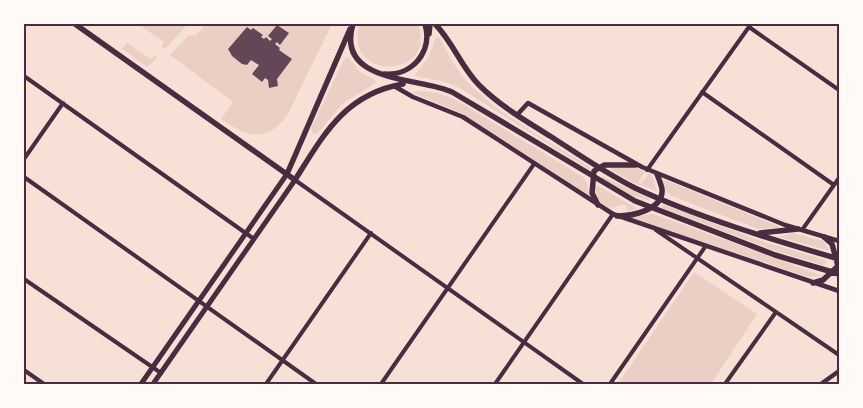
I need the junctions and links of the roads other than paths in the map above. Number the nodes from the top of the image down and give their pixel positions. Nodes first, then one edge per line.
1 (75, 24) edge
2 (353, 24) edge
3 (425, 24) edge
4 (430, 24) edge
5 (435, 24) edge
6 (440, 24) edge
7 (750, 25) edge
8 (445, 35) junction
9 (426, 44) junction
10 (408, 69) junction
11 (377, 72) junction
12 (24, 76) edge
13 (394, 82) junction
14 (839, 90) edge
15 (702, 92) junction
16 (63, 103) junction
17 (518, 115) junction
18 (24, 159) edge
19 (534, 164) junction
20 (636, 165) junction
21 (599, 167) junction
22 (647, 170) junction
23 (287, 174) junction
24 (657, 174) junction
25 (24, 177) edge
26 (592, 178) junction
27 (839, 178) edge
28 (295, 180) junction
29 (834, 185) junction
30 (660, 198) junction
31 (598, 206) junction
32 (651, 208) junction
33 (615, 215) junction
34 (656, 230) junction
35 (800, 230) junction
36 (752, 232) junction
37 (246, 233) junction
38 (370, 233) junction
39 (824, 237) junction
40 (254, 239) junction
41 (839, 241) edge
42 (705, 246) junction
43 (697, 258) junction
44 (838, 259) edge
45 (836, 273) edge
46 (24, 279) edge
47 (813, 283) junction
48 (448, 288) junction
49 (839, 292) edge
50 (200, 300) junction
51 (206, 307) junction
52 (776, 312) junction
53 (524, 342) junction
54 (839, 356) edge
55 (282, 360) junction
56 (152, 368) junction
57 (24, 370) edge
58 (839, 371) edge
59 (161, 373) junction
60 (44, 384) edge
61 (141, 384) edge
62 (153, 384) edge
63 (266, 384) edge
64 (316, 384) edge
65 (381, 384) edge
66 (495, 384) edge
67 (583, 384) edge
68 (610, 384) edge
69 (725, 384) edge
70 (821, 384) edge

1 - 23 main road
2 - 11 main road
2 - 23 main road
3 - 9 main road
4 - 9 main road
5 - 8 main road
6 - 8 main road
7 - 14 street
7 - 15 street
8 - 17 main road
9 - 10 main road
10 - 11 main road
10 - 13 main road
11 - 13 main road
12 - 16 street
13 - 19 street
13 - 26 main road
13 - 28 main road
15 - 22 street
15 - 29 street
16 - 18 street
16 - 37 street
17 - 20 street
17 - 21 main road
19 - 31 street
19 - 48 street
20 - 21 main road
20 - 22 street
21 - 26 main road
21 - 30 main road
22 - 24 street
23 - 28 main road
23 - 37 main road
24 - 30 main road
24 - 35 street
25 - 50 street
26 - 31 main road
26 - 32 main road
27 - 29 street
28 - 38 street
28 - 40 main road
29 - 35 street
30 - 32 main road
30 - 36 main road
31 - 33 street
32 - 33 main road
32 - 45 main road
33 - 34 street
33 - 53 street
34 - 42 street
34 - 43 street
35 - 36 main road
35 - 39 street
36 - 44 main road
37 - 40 street
37 - 50 main road
38 - 48 street
38 - 55 street
39 - 41 street
39 - 44 main road
40 - 51 main road
42 - 43 street
42 - 47 street
43 - 52 street
43 - 68 street
44 - 45 main road
45 - 47 main road
46 - 56 street
47 - 49 street
48 - 53 street
48 - 65 street
50 - 51 street
50 - 56 main road
51 - 55 street
51 - 59 main road
52 - 54 street
52 - 69 street
53 - 66 street
53 - 67 street
55 - 63 street
55 - 64 street
56 - 59 street
56 - 61 main road
57 - 60 street
58 - 70 street
59 - 62 main road

